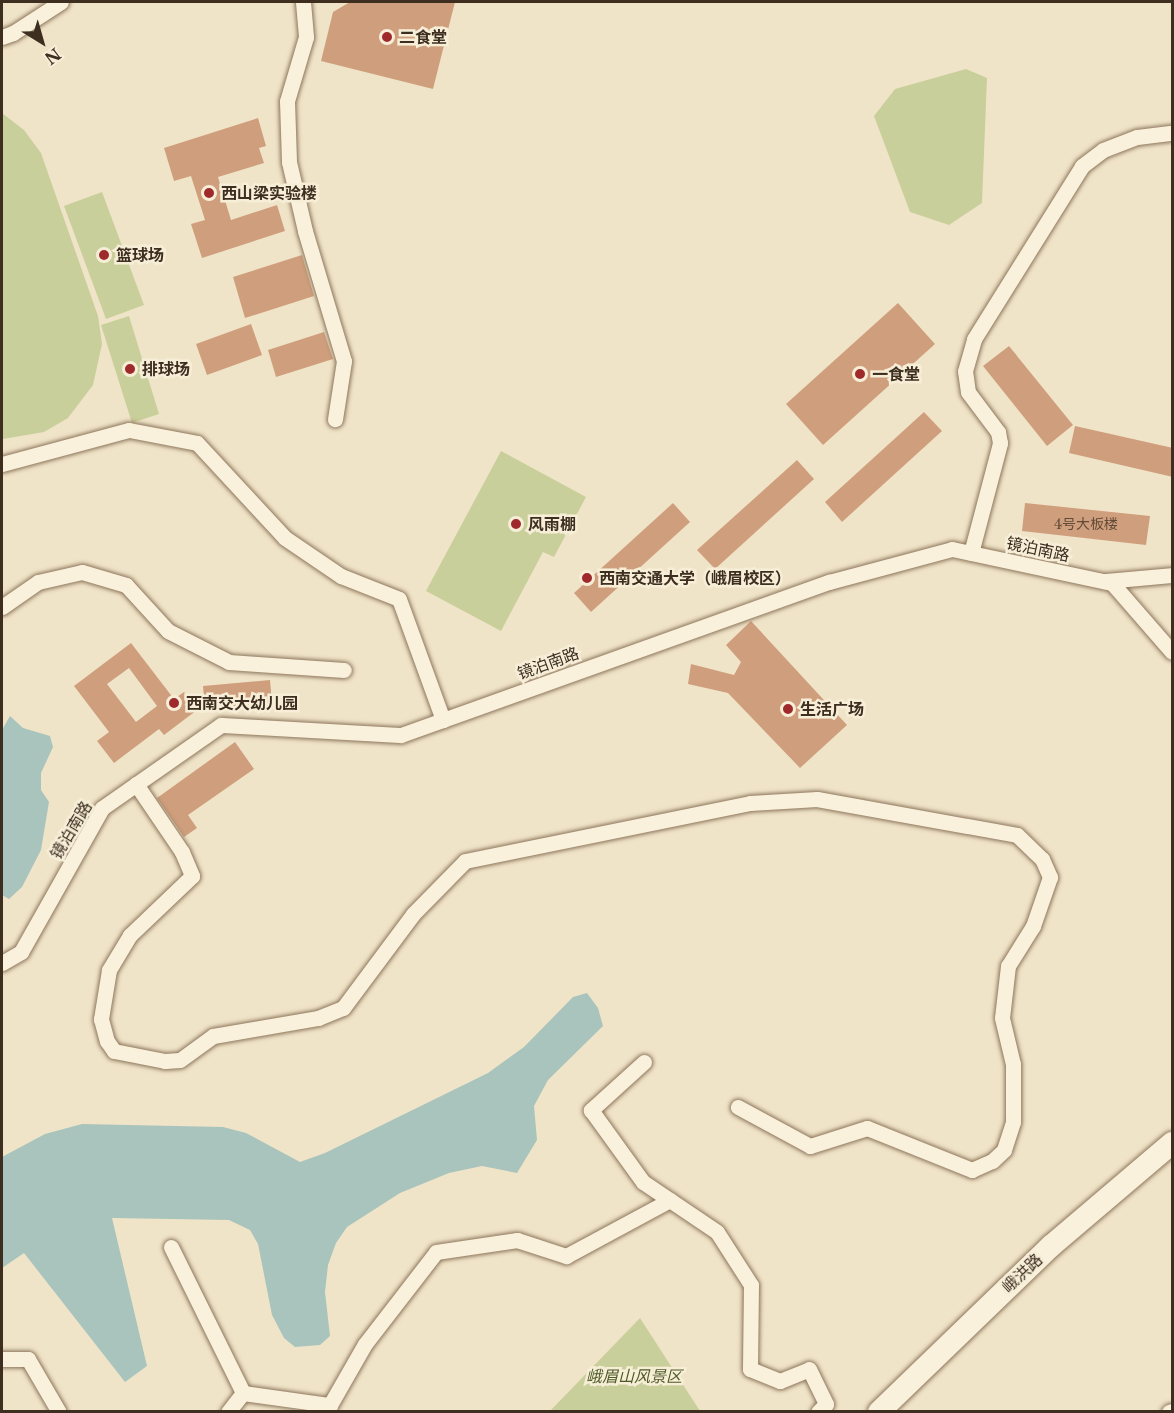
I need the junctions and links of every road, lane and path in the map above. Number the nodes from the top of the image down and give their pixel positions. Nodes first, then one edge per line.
1 (61, 2) edge
2 (303, 2) edge
3 (2, 37) edge
4 (1173, 133) edge
5 (335, 419) dead end
6 (2, 464) edge
7 (971, 553) junction
8 (1173, 575) edge
9 (1102, 581) junction
10 (2, 607) edge
11 (1173, 652) edge
12 (344, 670) dead end
13 (443, 720) junction
14 (136, 784) junction
15 (2, 963) edge
16 (644, 1062) dead end
17 (738, 1107) dead end
18 (1173, 1143) edge
19 (670, 1200) junction
20 (171, 1247) dead end
21 (2, 1359) edge
22 (243, 1393) junction
23 (59, 1412) edge
24 (228, 1412) edge
25 (818, 1412) edge
26 (879, 1412) edge

1 - 3 street
2 - 5 street
4 - 7 street
6 - 13 street
7 - 9 street, 镜泊南路
7 - 13 street, 镜泊南路
8 - 9 street
9 - 11 street, 镜泊南路
10 - 12 street
13 - 14 street, 镜泊南路
14 - 15 street, 镜泊南路
14 - 17 street
16 - 19 street
18 - 26 main road, 峨洪路
19 - 22 street
19 - 25 street
20 - 22 street
21 - 23 street
22 - 24 street

